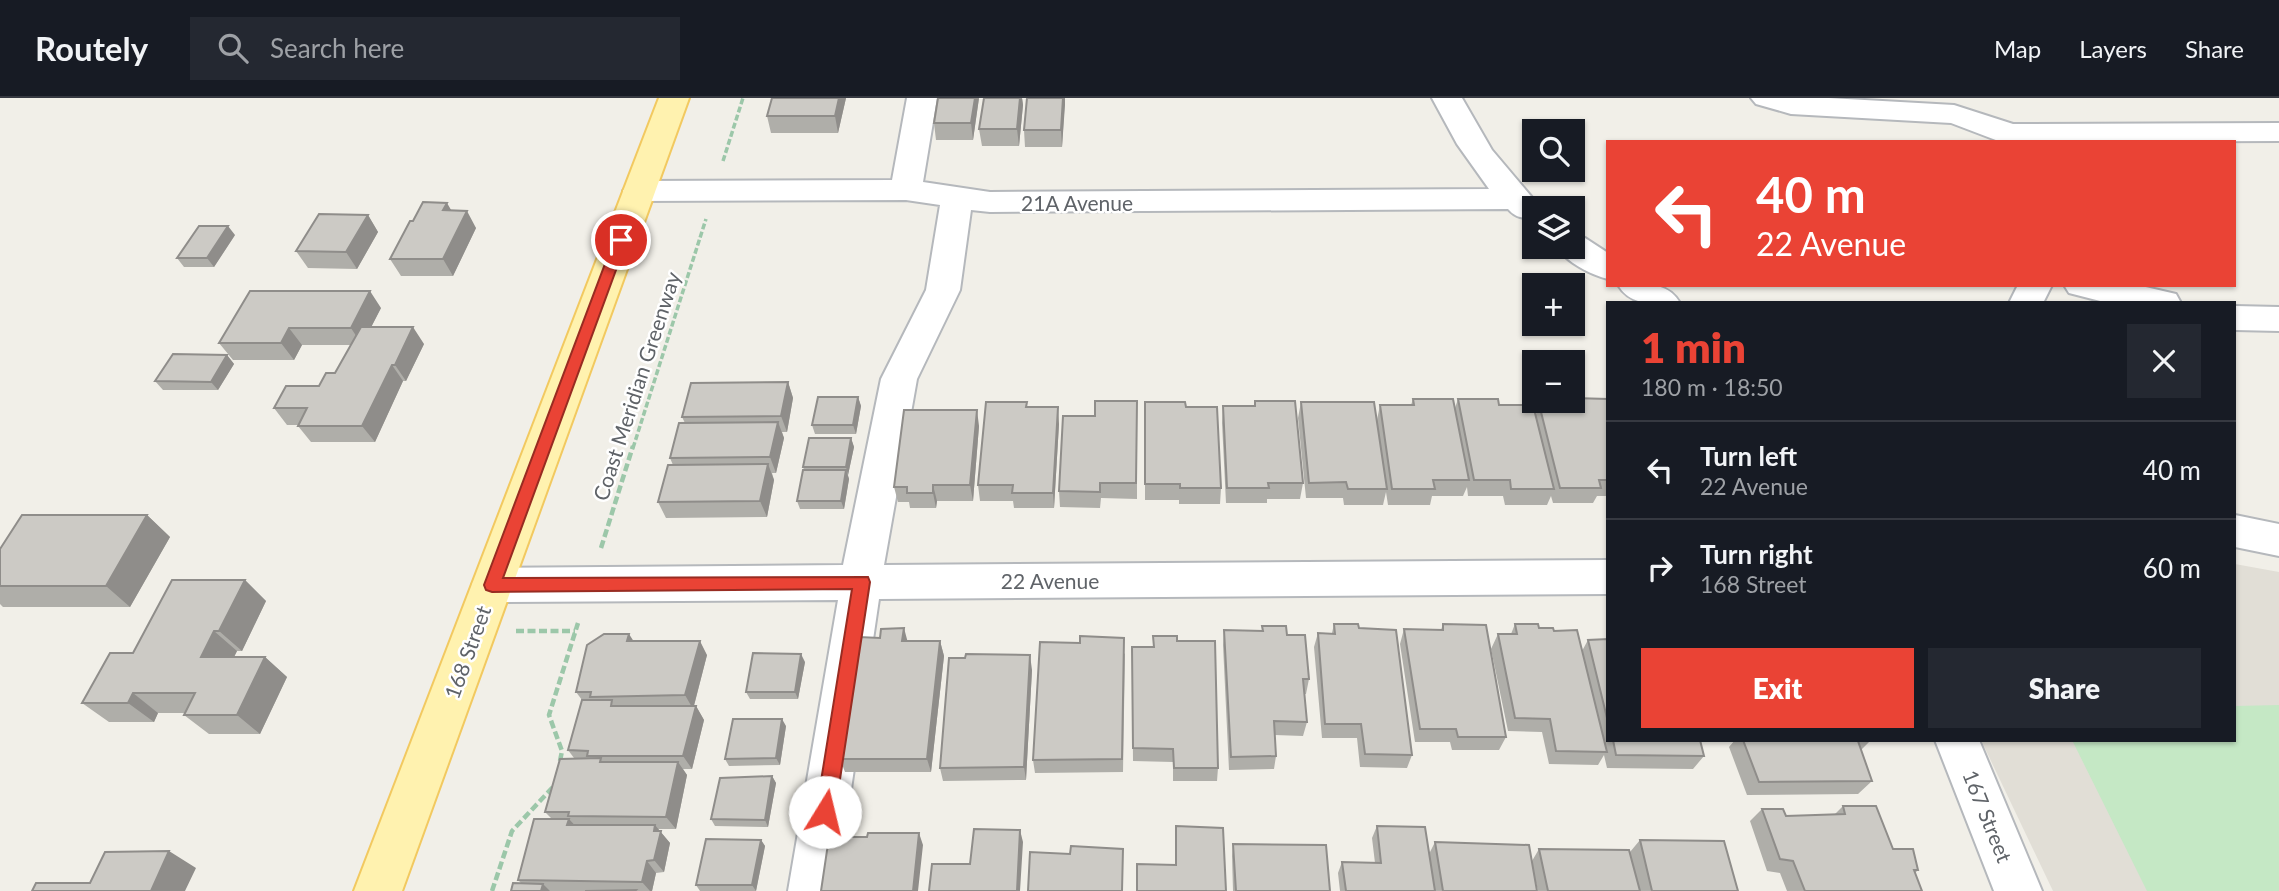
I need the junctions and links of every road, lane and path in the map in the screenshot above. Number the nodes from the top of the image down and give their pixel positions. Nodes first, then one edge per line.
1 (674, 98) edge
2 (743, 98) edge
3 (922, 98) edge
4 (1447, 98) edge
5 (1766, 98) edge
6 (2279, 132) edge
7 (2013, 137) edge
8 (721, 168) dead end
9 (906, 190) junction
10 (639, 191) junction
11 (957, 198) junction
12 (1522, 205) edge
13 (1522, 208) edge
14 (706, 219) dead end
15 (1585, 254) edge
16 (1606, 267) edge
17 (1638, 287) edge
18 (2090, 287) edge
19 (1660, 301) edge
20 (2155, 301) edge
21 (2236, 318) edge
22 (2279, 319) edge
23 (2236, 531) edge
24 (2279, 540) edge
25 (598, 555) dead end
26 (1606, 577) edge
27 (862, 582) junction
28 (492, 585) junction
29 (579, 617) dead end
30 (475, 631) junction
31 (575, 631) junction
32 (1958, 742) edge
33 (559, 765) edge
34 (555, 778) edge
35 (378, 891) edge
36 (492, 891) edge
37 (813, 891) edge
38 (2018, 891) edge

1 - 10 main road, 168 Street
2 - 8 path
3 - 9 street
4 - 12 street
5 - 7 street
6 - 7 street
9 - 10 street, 21A Avenue
9 - 11 street, 21A Avenue
10 - 28 main road, 168 Street
11 - 13 street, 21A Avenue
11 - 27 street
14 - 25 path, Coast Meridian Greenway
15 - 16 street
17 - 19 street
18 - 20 street
21 - 22 street
23 - 24 street
26 - 27 street, 22 Avenue
27 - 28 street, 22 Avenue
27 - 37 street
28 - 30 main road, 168 Street
29 - 31 path
30 - 31 path
30 - 35 main road, 168 Street
31 - 33 path
32 - 38 street, 167 Street
34 - 36 path

